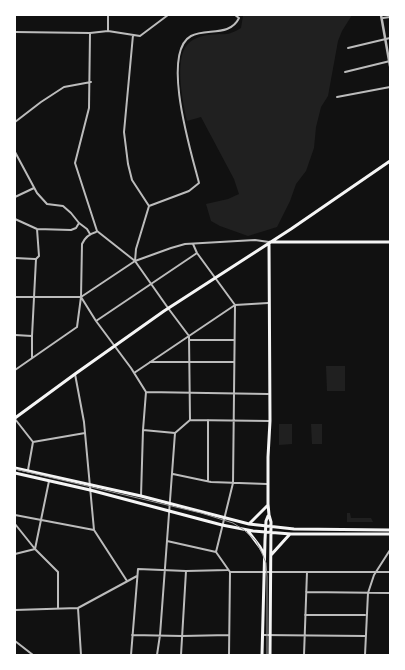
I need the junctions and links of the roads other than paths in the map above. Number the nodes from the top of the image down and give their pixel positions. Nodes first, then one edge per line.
1 (108, 15) edge
2 (168, 15) edge
3 (235, 15) edge
4 (381, 17) edge
5 (390, 17) edge
6 (108, 31) junction
7 (15, 32) edge
8 (90, 33) junction
9 (133, 35) junction
10 (390, 38) edge
11 (385, 40) junction
12 (348, 48) dead end
13 (390, 61) edge
14 (390, 66) edge
15 (345, 72) dead end
16 (90, 82) junction
17 (390, 87) edge
18 (337, 98) dead end
19 (15, 122) edge
20 (15, 152) edge
21 (390, 161) edge
22 (34, 188) junction
23 (15, 197) edge
24 (150, 206) junction
25 (15, 219) edge
26 (79, 223) junction
27 (37, 229) junction
28 (96, 231) junction
29 (90, 234) junction
30 (269, 242) junction
31 (390, 242) edge
32 (193, 244) junction
33 (197, 253) junction
34 (15, 258) edge
35 (36, 259) junction
36 (135, 262) junction
37 (215, 278) junction
38 (150, 284) junction
39 (15, 297) edge
40 (81, 297) junction
41 (34, 298) junction
42 (270, 303) junction
43 (235, 305) junction
44 (168, 308) junction
45 (96, 321) junction
46 (15, 335) edge
47 (32, 336) junction
48 (189, 336) junction
49 (189, 340) junction
50 (234, 340) junction
51 (115, 346) junction
52 (32, 358) junction
53 (150, 362) junction
54 (190, 362) junction
55 (234, 362) junction
56 (15, 370) edge
57 (134, 373) junction
58 (75, 374) junction
59 (146, 392) junction
60 (190, 393) junction
61 (234, 393) junction
62 (270, 394) junction
63 (15, 419) edge
64 (190, 420) junction
65 (208, 420) junction
66 (234, 421) junction
67 (270, 421) junction
68 (143, 430) junction
69 (85, 433) junction
70 (175, 433) junction
71 (33, 442) junction
72 (15, 468) edge
73 (28, 470) junction
74 (15, 473) edge
75 (173, 474) junction
76 (49, 481) junction
77 (208, 481) junction
78 (233, 483) junction
79 (269, 484) junction
80 (90, 485) junction
81 (90, 490) junction
82 (141, 496) junction
83 (171, 503) junction
84 (268, 504) junction
85 (170, 511) junction
86 (15, 515) edge
87 (269, 515) junction
88 (224, 517) junction
89 (41, 520) junction
90 (15, 524) edge
91 (249, 524) junction
92 (222, 525) junction
93 (266, 527) junction
94 (271, 527) junction
95 (245, 529) junction
96 (94, 530) junction
97 (390, 530) edge
98 (265, 532) junction
99 (271, 533) junction
100 (291, 534) junction
101 (390, 534) edge
102 (167, 541) junction
103 (35, 549) junction
104 (390, 550) edge
105 (216, 552) junction
106 (15, 554) edge
107 (270, 555) junction
108 (264, 556) junction
109 (165, 570) junction
110 (186, 571) junction
111 (229, 571) junction
112 (263, 572) junction
113 (270, 572) junction
114 (307, 572) junction
115 (376, 572) junction
116 (390, 572) edge
117 (137, 576) junction
118 (127, 581) junction
119 (306, 592) junction
120 (368, 593) junction
121 (390, 593) edge
122 (58, 608) junction
123 (78, 608) junction
124 (15, 610) edge
125 (305, 614) junction
126 (366, 615) junction
127 (262, 634) junction
128 (132, 635) junction
129 (229, 635) junction
130 (270, 635) junction
131 (160, 636) junction
132 (182, 636) junction
133 (304, 636) junction
134 (366, 636) junction
135 (15, 641) edge
136 (32, 655) edge
137 (81, 655) edge
138 (130, 655) edge
139 (157, 655) edge
140 (181, 655) edge
141 (229, 655) edge
142 (262, 655) edge
143 (270, 655) edge
144 (304, 655) edge
145 (328, 655) edge
146 (365, 655) edge

1 - 6 street
2 - 9 street
3 - 24 street
4 - 5 street
4 - 11 street
6 - 8 street
6 - 9 street
7 - 8 street
8 - 16 street
9 - 24 street
10 - 11 street
11 - 12 street
11 - 13 street
13 - 14 street
13 - 15 street
16 - 19 street
16 - 28 street
17 - 18 street
20 - 22 street
21 - 30 main road
22 - 23 street
22 - 26 street
24 - 36 street
25 - 27 street
26 - 27 street
26 - 29 street
27 - 35 street
28 - 29 street
28 - 36 street
29 - 40 street
30 - 31 main road
30 - 32 street
30 - 37 main road
30 - 42 main road
32 - 33 street
32 - 36 street
33 - 37 street
33 - 38 street
34 - 35 street
35 - 41 street
36 - 38 street
36 - 40 street
37 - 43 street
37 - 44 main road
38 - 44 street
38 - 45 street
39 - 41 street
40 - 41 street
40 - 45 street
40 - 52 street
41 - 47 street
42 - 43 street
42 - 62 main road
43 - 48 street
43 - 50 street
44 - 48 street
44 - 51 main road
45 - 51 street
46 - 47 street
47 - 52 street
48 - 49 street
48 - 53 street
49 - 50 street
49 - 54 street
50 - 55 street
51 - 57 street
51 - 58 main road
52 - 56 street
53 - 54 street
53 - 57 street
54 - 55 street
54 - 60 street
55 - 61 street
57 - 59 street
58 - 63 main road
58 - 69 street
59 - 60 street
59 - 68 street
60 - 61 street
60 - 64 street
61 - 62 street
61 - 66 street
62 - 67 main road
63 - 71 street
64 - 65 street
64 - 70 street
65 - 66 street
65 - 77 street
66 - 67 street
66 - 78 street
67 - 79 main road
68 - 70 street
68 - 82 street
69 - 71 street
69 - 80 street
70 - 75 street
71 - 73 street
72 - 73 main road
73 - 80 main road
74 - 76 main road
75 - 77 street
75 - 83 street
76 - 81 main road
76 - 89 street
77 - 78 street
78 - 79 street
78 - 88 street
79 - 84 main road
80 - 81 street
80 - 82 main road
81 - 85 main road
81 - 96 street
82 - 83 main road
83 - 85 street
83 - 88 main road
84 - 87 main road
84 - 91 main road
85 - 92 main road
85 - 102 street
86 - 89 street
87 - 93 main road
87 - 94 main road
88 - 91 main road
88 - 92 street
89 - 96 street
89 - 103 street
90 - 103 street
91 - 93 main road
92 - 95 main road
92 - 105 street
93 - 94 main road
93 - 98 main road
94 - 97 main road
94 - 99 main road
95 - 98 main road
95 - 108 main road
96 - 118 street
98 - 99 main road
98 - 108 main road
99 - 100 main road
99 - 107 main road
100 - 101 main road
100 - 107 main road
102 - 105 street
102 - 109 street
103 - 106 street
103 - 122 street
104 - 115 street
105 - 111 street
107 - 113 main road
108 - 112 main road
109 - 110 street
109 - 117 street
109 - 131 street
110 - 111 street
110 - 132 street
111 - 112 street
111 - 129 street
112 - 113 street
112 - 127 main road
113 - 114 street
113 - 130 main road
114 - 115 street
114 - 119 street
115 - 116 street
115 - 120 street
117 - 118 street
117 - 128 street
118 - 123 street
119 - 120 street
119 - 125 street
120 - 121 street
120 - 126 street
122 - 123 street
122 - 124 street
123 - 137 street
125 - 126 street
125 - 133 street
126 - 134 street
127 - 130 street
127 - 142 main road
128 - 131 street
128 - 138 street
129 - 132 street
129 - 141 street
130 - 133 street
130 - 143 main road
131 - 132 street
131 - 139 street
132 - 140 street
133 - 134 street
133 - 144 street
134 - 146 street
135 - 136 street
144 - 145 street

